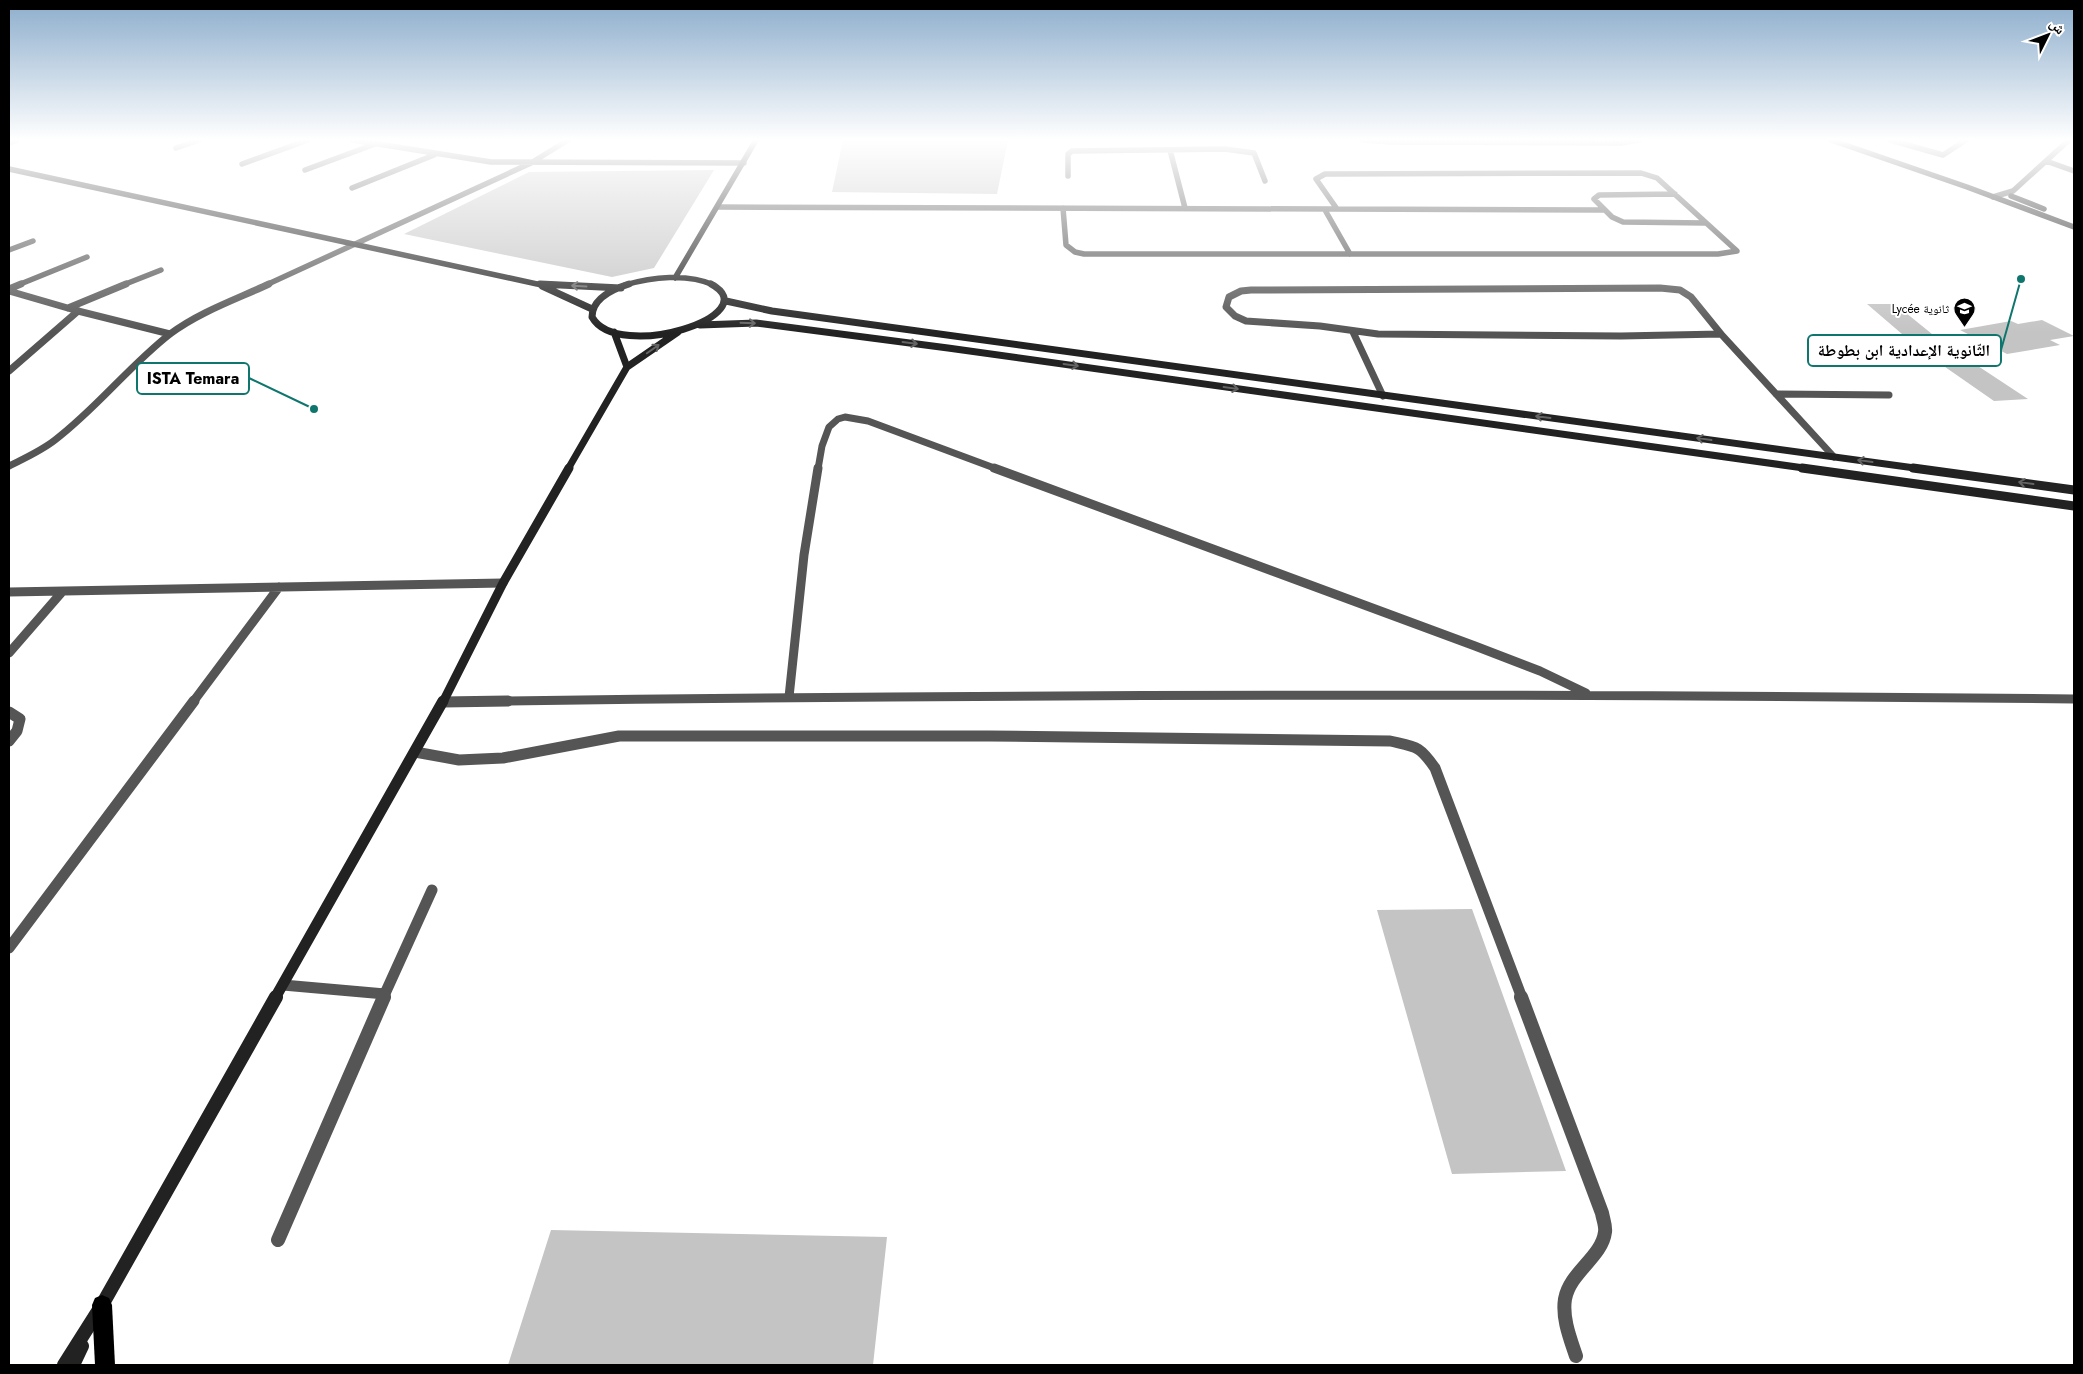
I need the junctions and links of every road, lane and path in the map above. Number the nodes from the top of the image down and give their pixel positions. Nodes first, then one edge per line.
1 (171, 204) edge
2 (442, 204) edge
3 (720, 204) edge
4 (1183, 204) edge
5 (1334, 204) edge
6 (1599, 204) edge
7 (1686, 204) edge
8 (2012, 204) edge
9 (2032, 204) edge
10 (718, 207) junction
11 (1063, 208) junction
12 (1184, 208) junction
13 (1337, 209) junction
14 (1325, 210) junction
15 (1604, 210) junction
16 (2074, 220) edge
17 (1706, 223) junction
18 (2074, 227) edge
19 (34, 241) dead end
20 (355, 244) junction
21 (9, 250) edge
22 (1350, 254) junction
23 (87, 258) dead end
24 (162, 270) dead end
25 (675, 278) junction
26 (537, 284) junction
27 (621, 288) junction
28 (9, 290) edge
29 (726, 300) junction
30 (68, 308) junction
31 (592, 309) junction
32 (78, 311) junction
33 (700, 325) junction
34 (614, 332) junction
35 (678, 332) junction
36 (1353, 332) junction
37 (170, 334) junction
38 (1721, 334) junction
39 (627, 367) junction
40 (9, 371) edge
41 (1776, 394) junction
42 (1889, 395) dead end
43 (1383, 396) junction
44 (1834, 457) junction
45 (9, 466) edge
46 (2074, 490) edge
47 (2074, 506) edge
48 (503, 583) junction
49 (279, 587) junction
50 (9, 592) edge
51 (62, 592) junction
52 (9, 652) edge
53 (1590, 695) junction
54 (789, 696) junction
55 (2074, 699) edge
56 (443, 702) junction
57 (9, 712) edge
58 (9, 741) edge
59 (415, 752) junction
60 (432, 890) dead end
61 (9, 948) edge
62 (283, 985) junction
63 (384, 994) junction
64 (278, 1240) dead end
65 (102, 1305) junction
66 (1576, 1356) dead end
67 (64, 1365) edge
68 (73, 1365) edge
69 (105, 1365) edge

1 - 20 street
2 - 20 street
3 - 10 street
4 - 12 street
5 - 13 street
6 - 15 street
7 - 17 street
8 - 18 street
9 - 16 street
10 - 11 street
10 - 25 street
11 - 12 street
11 - 22 street
12 - 14 street
13 - 14 street
13 - 15 street
14 - 22 street
15 - 17 street
17 - 22 street
19 - 21 street
20 - 26 street
20 - 37 street
23 - 28 street
24 - 30 street
25 - 27 street
25 - 29 street
27 -> 26 street
26 - 31 street
27 - 31 street
28 - 30 street
29 - 33 street
29 - 43 street
30 - 32 street
31 - 34 street
32 - 37 street
32 - 40 street
33 - 35 street
33 -> 47 street
34 - 35 street
34 - 39 street
39 -> 35 street
36 - 38 street
36 - 38 street
36 - 43 street
37 - 45 street
38 - 41 street
39 - 48 street
41 - 42 street
41 - 44 street
44 -> 43 street
46 -> 44 street
48 - 49 street
48 - 56 street
49 - 51 street
49 - 61 street
50 - 51 street
51 - 52 street
53 - 54 street
53 - 54 street
53 - 55 street
54 - 56 street
56 - 59 street
57 - 58 street
59 - 62 street
59 - 66 street
60 - 63 street
62 - 63 street
62 - 65 street
63 - 64 street
65 - 67 street
65 - 68 street
65 - 69 main road

